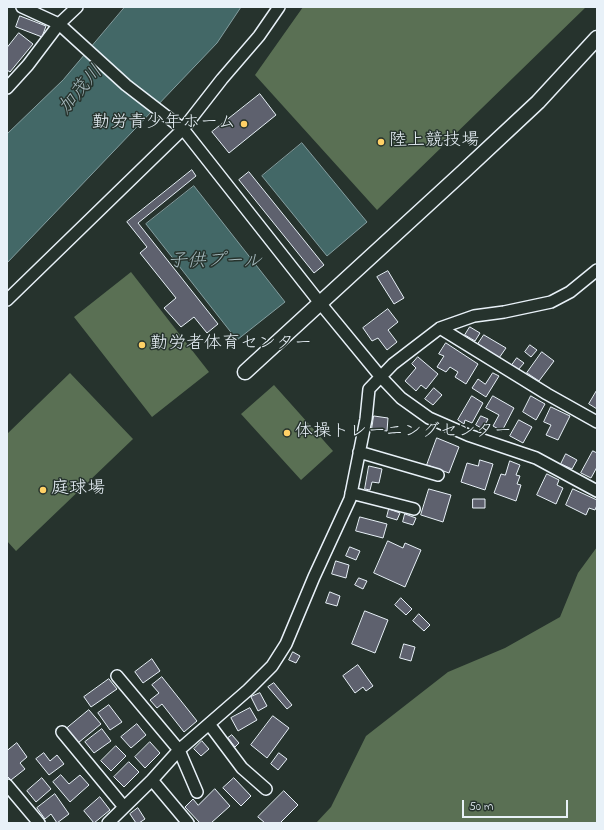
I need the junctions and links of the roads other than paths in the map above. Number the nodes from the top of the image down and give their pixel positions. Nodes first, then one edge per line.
1 (22, 7) edge
2 (77, 7) edge
3 (279, 7) edge
4 (59, 24) junction
5 (597, 38) edge
6 (7, 88) edge
7 (183, 129) junction
8 (597, 270) edge
9 (7, 300) edge
10 (320, 303) junction
11 (440, 328) junction
12 (245, 372) dead end
13 (380, 376) junction
14 (597, 422) edge
15 (359, 452) junction
16 (438, 475) dead end
17 (597, 491) edge
18 (351, 494) junction
19 (414, 509) dead end
20 (117, 676) dead end
21 (208, 724) junction
22 (62, 732) dead end
23 (179, 750) junction
24 (152, 780) junction
25 (7, 785) edge
26 (266, 789) dead end
27 (197, 792) dead end
28 (124, 807) junction
29 (39, 823) edge
30 (108, 823) edge
31 (188, 823) edge

1 - 4 street
2 - 4 street
3 - 7 street
4 - 6 street
4 - 7 street
5 - 10 street
7 - 9 street
7 - 10 street
8 - 11 street
10 - 12 street
10 - 13 street
11 - 13 street
11 - 14 street
13 - 15 street
13 - 17 street
15 - 16 street
15 - 18 street
18 - 19 street
18 - 21 street
20 - 23 street
21 - 23 street
21 - 26 street
22 - 28 street
23 - 24 street
23 - 27 street
24 - 28 street
24 - 31 street
25 - 29 street
28 - 30 street

